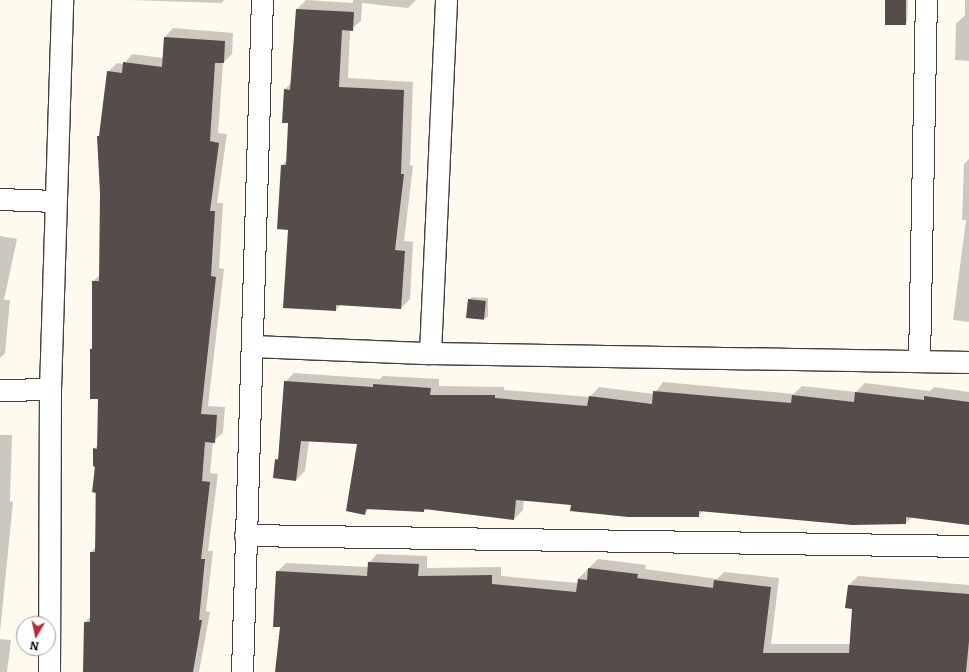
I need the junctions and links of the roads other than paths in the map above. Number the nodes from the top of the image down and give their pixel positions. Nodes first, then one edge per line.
1 (62, 0) edge
2 (262, 0) edge
3 (446, 0) edge
4 (926, 0) edge
5 (0, 199) edge
6 (54, 201) junction
7 (252, 346) junction
8 (430, 353) junction
9 (919, 361) junction
10 (969, 362) edge
11 (50, 389) junction
12 (0, 390) edge
13 (245, 535) junction
14 (969, 546) edge
15 (49, 672) edge
16 (242, 672) edge

1 - 6 street
2 - 7 street
3 - 8 street
4 - 9 street
5 - 6 street
6 - 11 street
7 - 8 street
7 - 13 street
8 - 9 street
9 - 10 street
11 - 12 street
11 - 15 street
13 - 14 street
13 - 16 street

